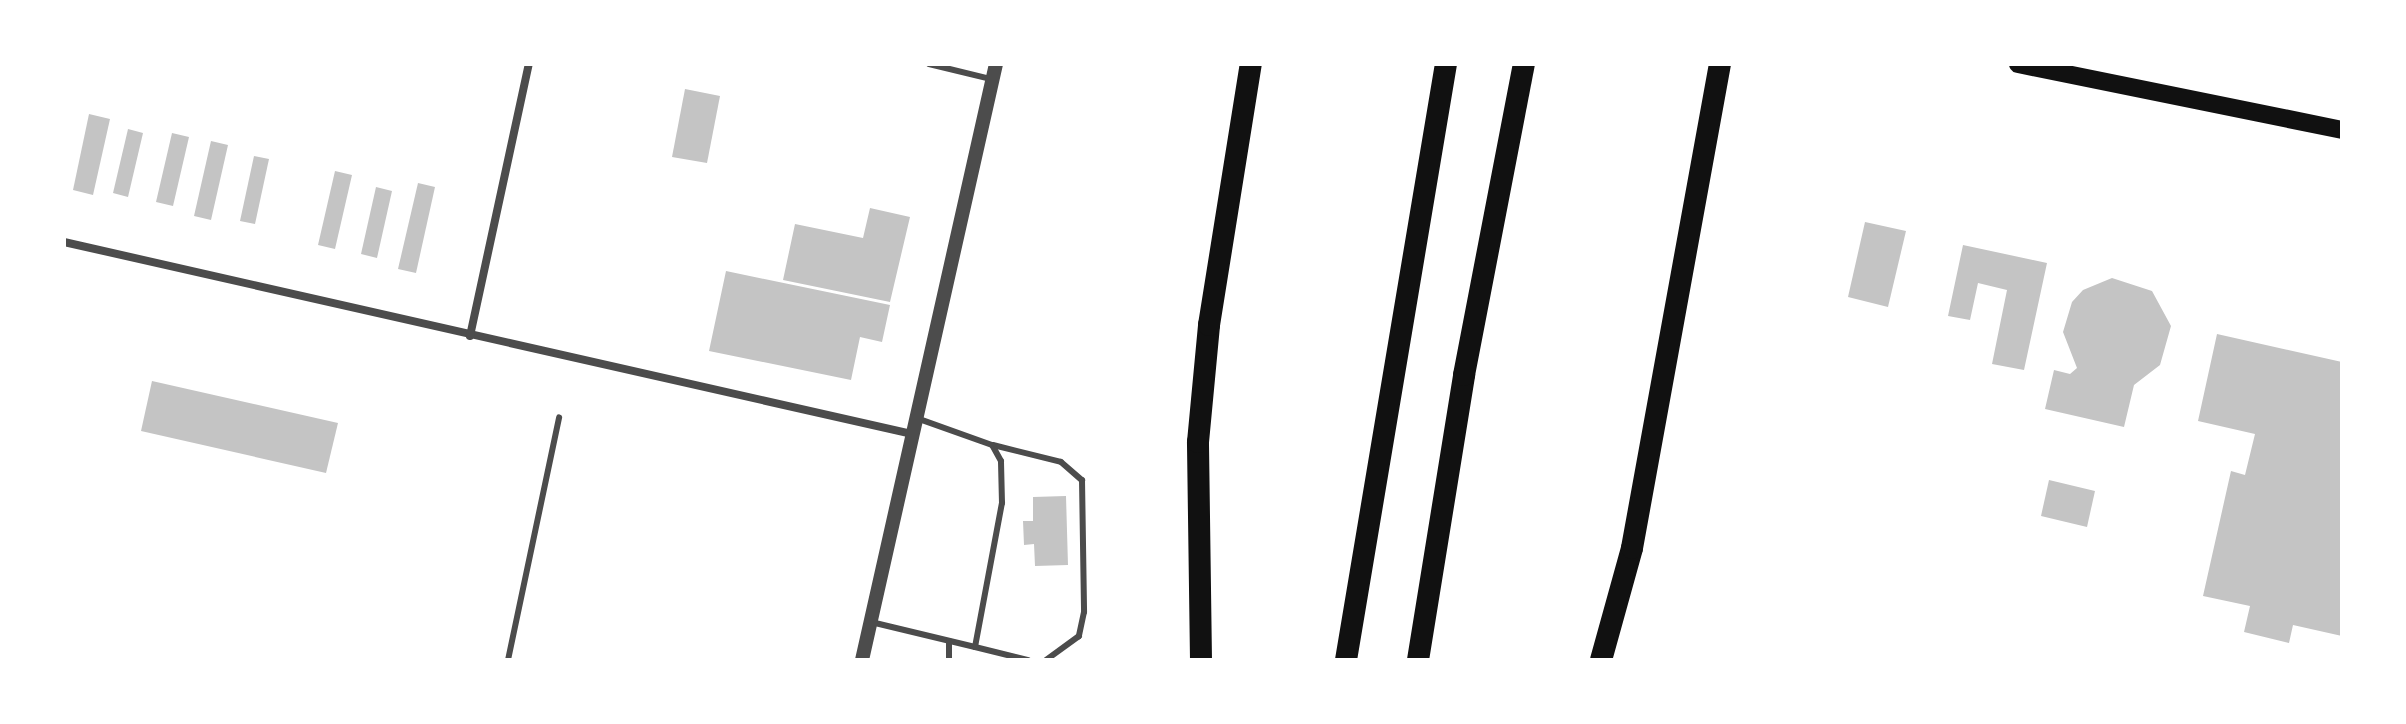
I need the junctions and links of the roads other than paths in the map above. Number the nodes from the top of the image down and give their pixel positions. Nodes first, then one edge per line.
1 (529, 64) edge
2 (928, 64) edge
3 (1251, 64) edge
4 (1446, 64) edge
5 (1720, 64) edge
6 (2018, 64) edge
7 (994, 71) edge
8 (1522, 73) edge
9 (2342, 130) edge
10 (64, 242) edge
11 (470, 336) junction
12 (559, 417) dead end
13 (915, 418) junction
14 (912, 434) junction
15 (992, 445) junction
16 (871, 622) junction
17 (949, 641) junction
18 (975, 647) junction
19 (508, 660) edge
20 (862, 660) edge
21 (949, 660) edge
22 (1028, 660) edge
23 (1046, 660) edge
24 (1201, 660) edge
25 (1346, 660) edge
26 (1418, 660) edge
27 (1601, 660) edge

1 - 11 street
2 - 7 lane
3 - 24 highway
4 - 25 highway
5 - 27 highway
6 - 9 main road
7 - 13 street
8 - 26 highway
10 - 11 street
11 - 14 street
12 - 19 lane
13 - 14 street
13 - 15 lane
14 - 16 street
15 - 18 lane
15 - 23 lane
16 - 17 lane
16 - 20 street
17 - 18 lane
17 - 21 lane
18 - 22 lane

